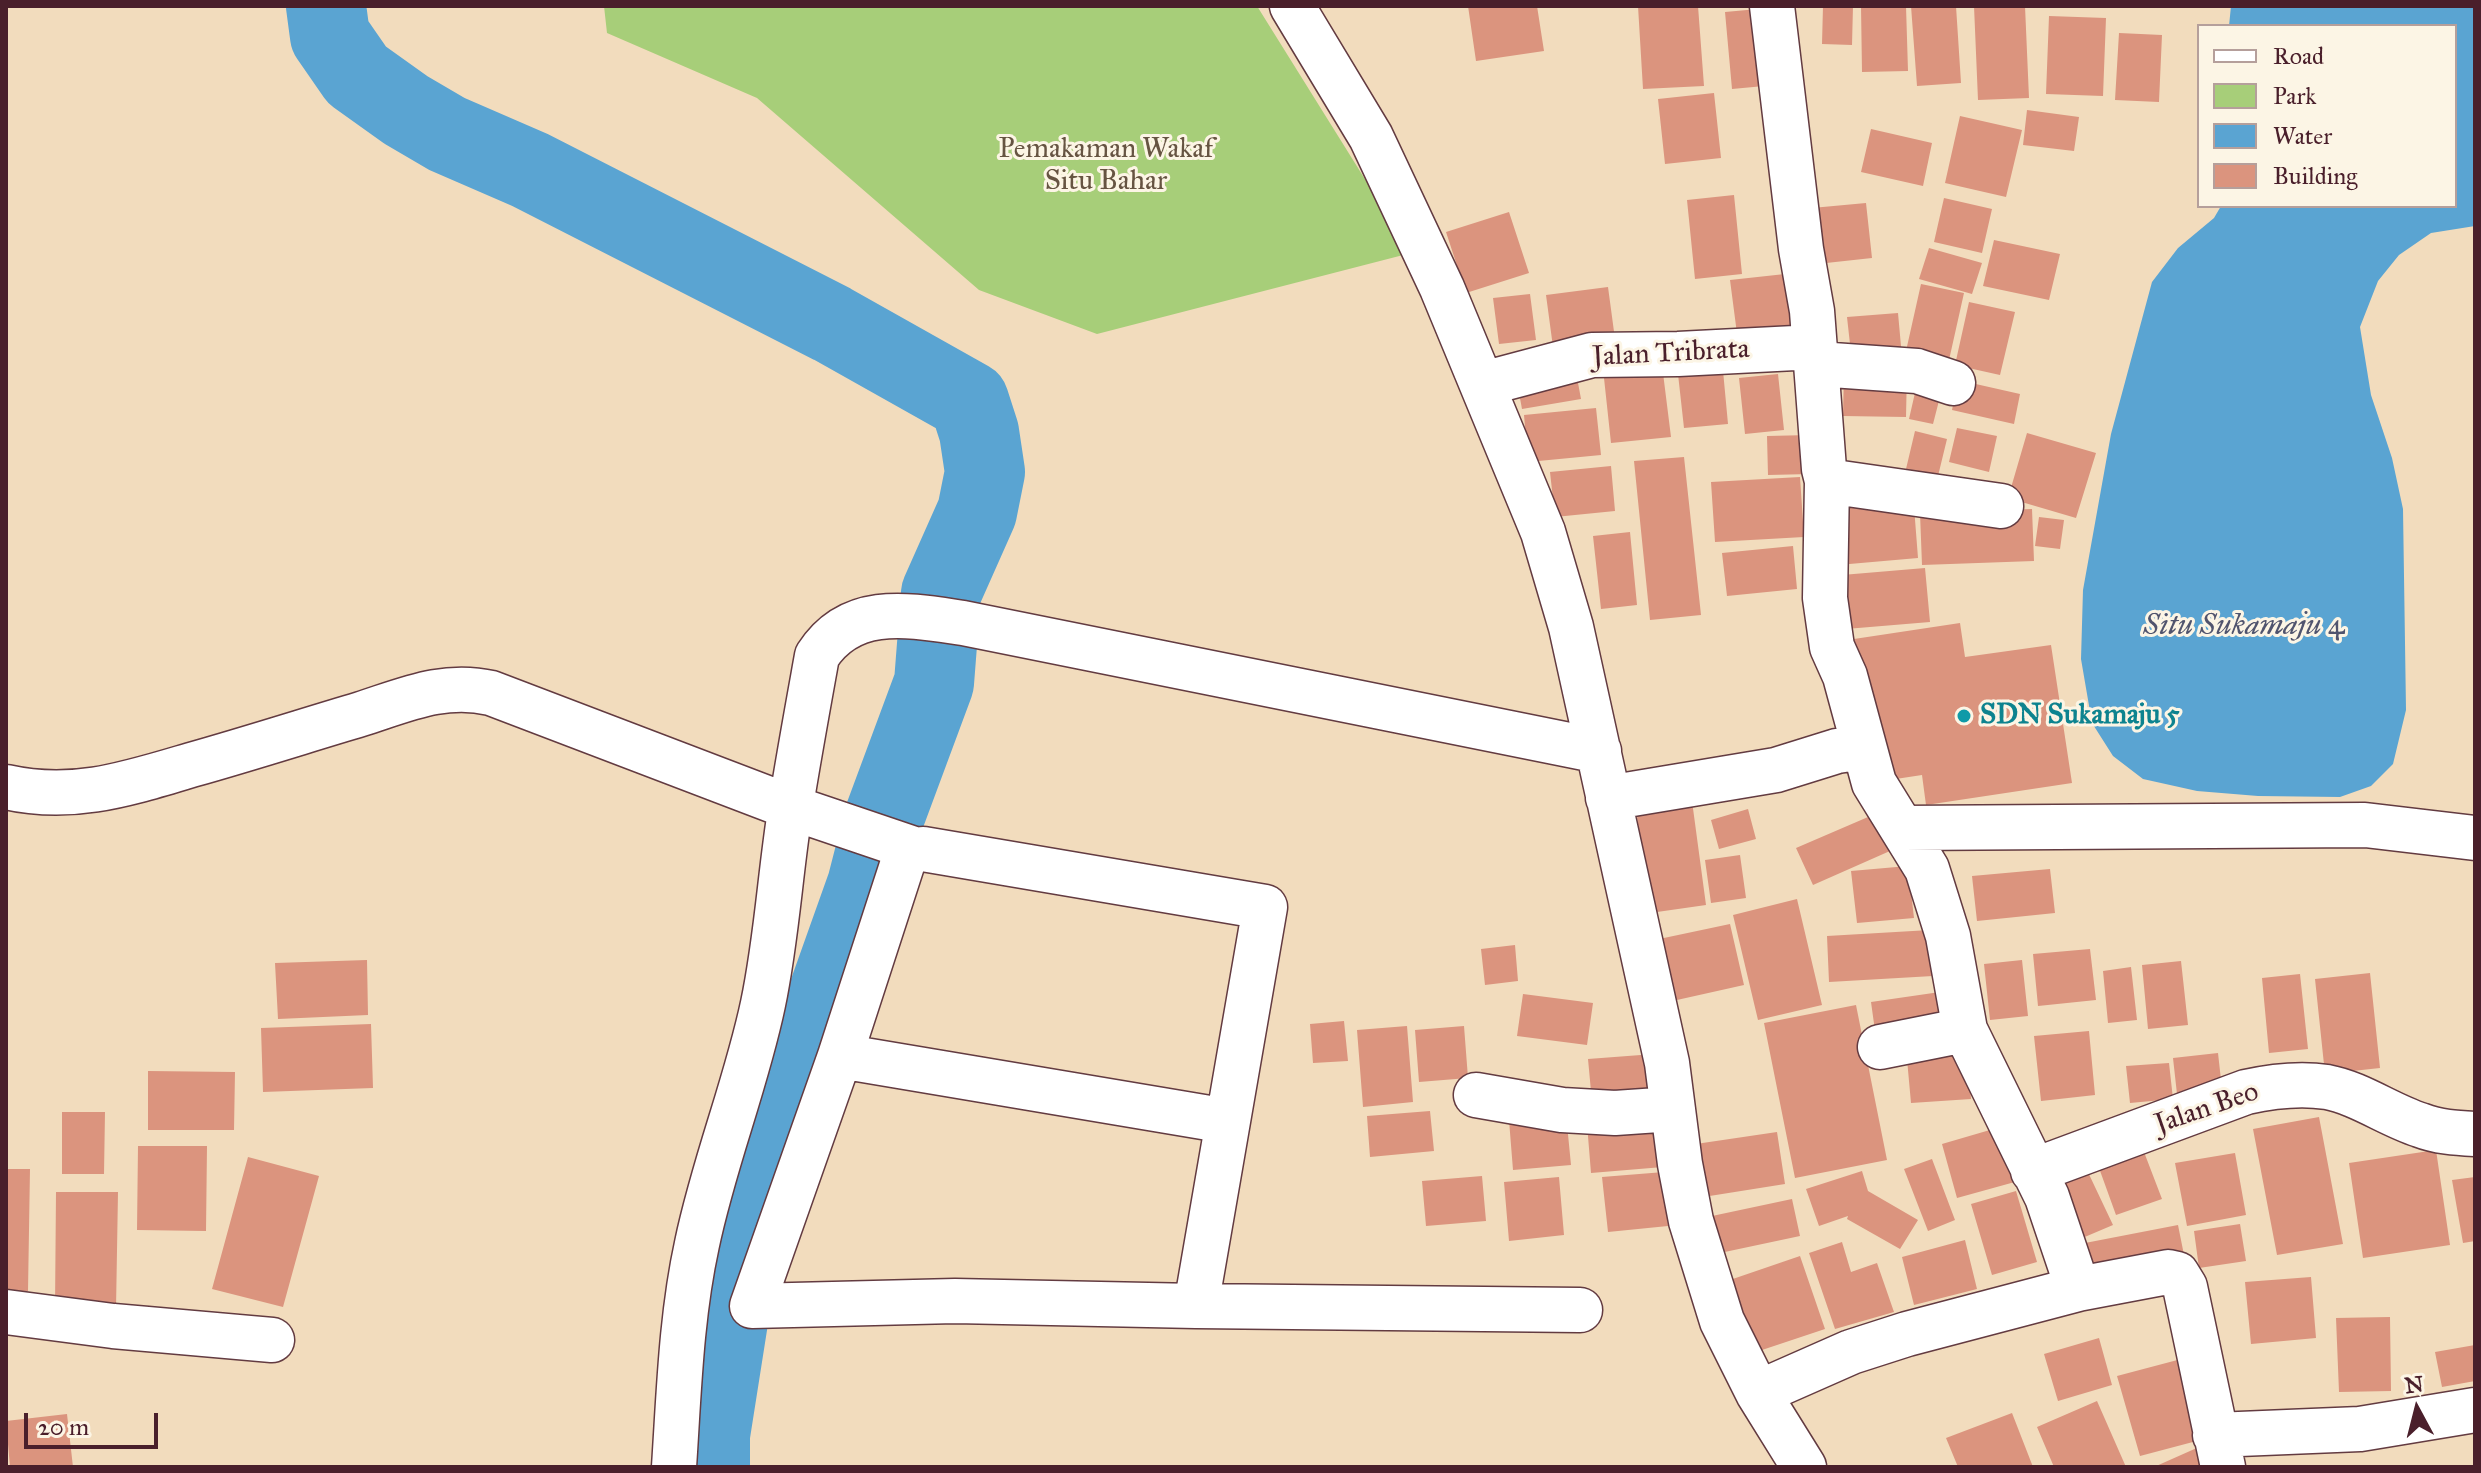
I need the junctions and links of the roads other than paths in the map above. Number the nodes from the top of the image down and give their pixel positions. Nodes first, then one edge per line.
1 (1772, 6) edge
2 (1303, 9) edge
3 (1816, 356) junction
4 (1953, 383) dead end
5 (1483, 384) junction
6 (1827, 481) junction
7 (2001, 506) dead end
8 (1863, 747) junction
9 (1599, 751) junction
10 (6, 787) edge
11 (1608, 798) junction
12 (790, 807) junction
13 (1903, 828) junction
14 (2475, 838) edge
15 (914, 849) junction
16 (1965, 1030) junction
17 (1880, 1047) dead end
18 (840, 1056) junction
19 (1476, 1095) dead end
20 (1673, 1109) junction
21 (1227, 1121) junction
22 (2475, 1134) edge
23 (2033, 1171) junction
24 (2078, 1289) junction
25 (1196, 1306) junction
26 (1580, 1310) dead end
27 (6, 1312) edge
28 (272, 1340) dead end
29 (1758, 1393) junction
30 (2475, 1410) edge
31 (2219, 1451) edge
32 (674, 1467) edge
33 (1804, 1467) edge

1 - 3 street
2 - 5 street
3 - 4 street, Jalan Tribrata
3 - 5 street, Jalan Tribrata
3 - 6 street
5 - 9 street
6 - 7 street
6 - 8 street
8 - 11 street
8 - 13 street
9 - 11 street
9 - 12 street
10 - 12 street
11 - 20 street
12 - 15 street
12 - 32 street
13 - 14 street
13 - 16 street
15 - 18 street
15 - 21 street
16 - 17 street
16 - 23 street
18 - 21 street
18 - 25 street
19 - 20 street
20 - 29 street
21 - 25 street
22 - 23 street, Jalan Beo
23 - 24 street
24 - 29 street
24 - 31 street
25 - 26 street
27 - 28 street
29 - 33 street
30 - 31 street

